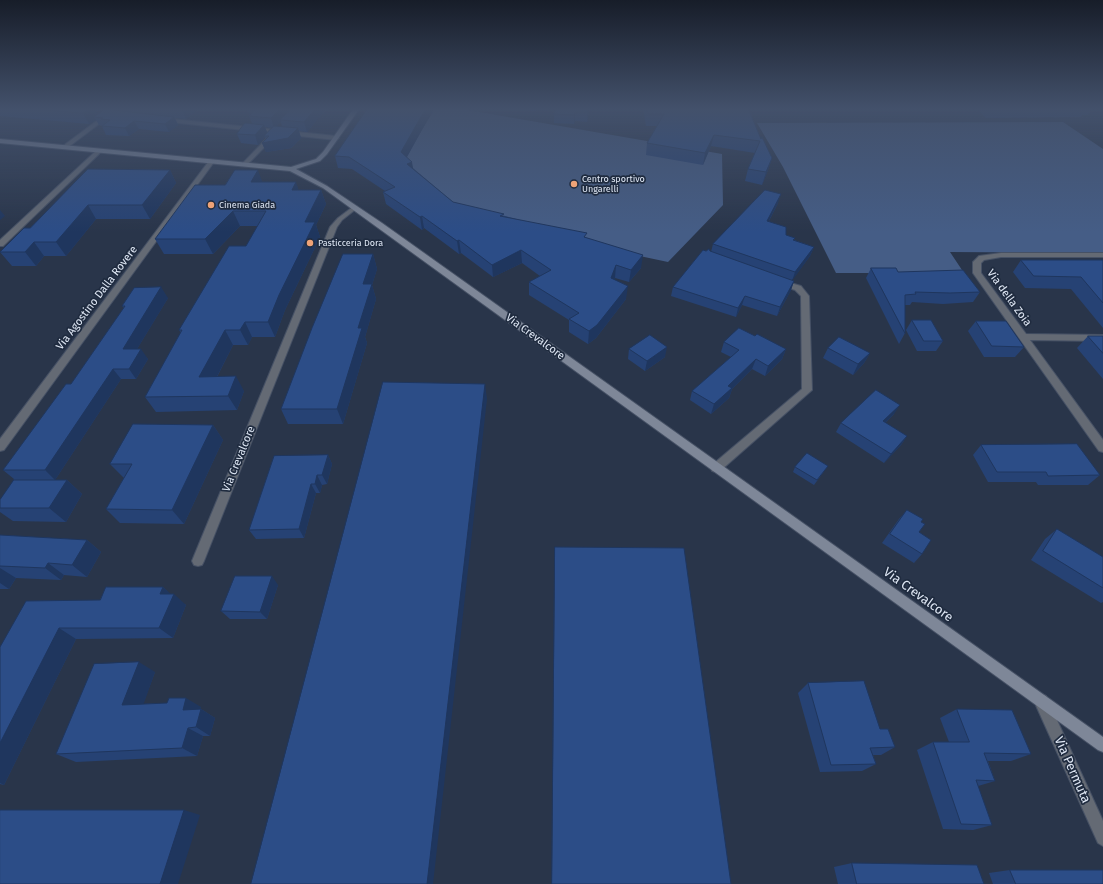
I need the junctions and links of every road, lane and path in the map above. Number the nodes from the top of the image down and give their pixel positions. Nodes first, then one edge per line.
1 (84, 149) edge
2 (259, 149) edge
3 (328, 149) edge
4 (99, 151) junction
5 (211, 162) junction
6 (244, 165) junction
7 (291, 169) junction
8 (354, 208) junction
9 (0, 244) edge
10 (1103, 255) edge
11 (770, 278) edge
12 (1024, 337) junction
13 (1103, 338) edge
14 (0, 447) edge
15 (1103, 448) edge
16 (716, 468) junction
17 (198, 561) dead end
18 (1041, 701) junction
19 (1103, 746) edge
20 (1103, 838) edge

1 - 4 main road
2 - 6 street
3 - 7 main road
4 - 5 main road
4 - 9 street
5 - 6 main road
5 - 14 street, Via Agostino Dalla Rovere
6 - 7 main road
7 - 8 main road, Via Crevalcore
8 - 16 main road, Via Crevalcore
8 - 17 street, Via Crevalcore
10 - 12 street, Via della Zoia
11 - 16 street
12 - 13 street
12 - 15 street, Via della Zoia
16 - 18 main road, Via Crevalcore
18 - 19 main road, Via Crevalcore
18 - 20 street, Via Permuta

